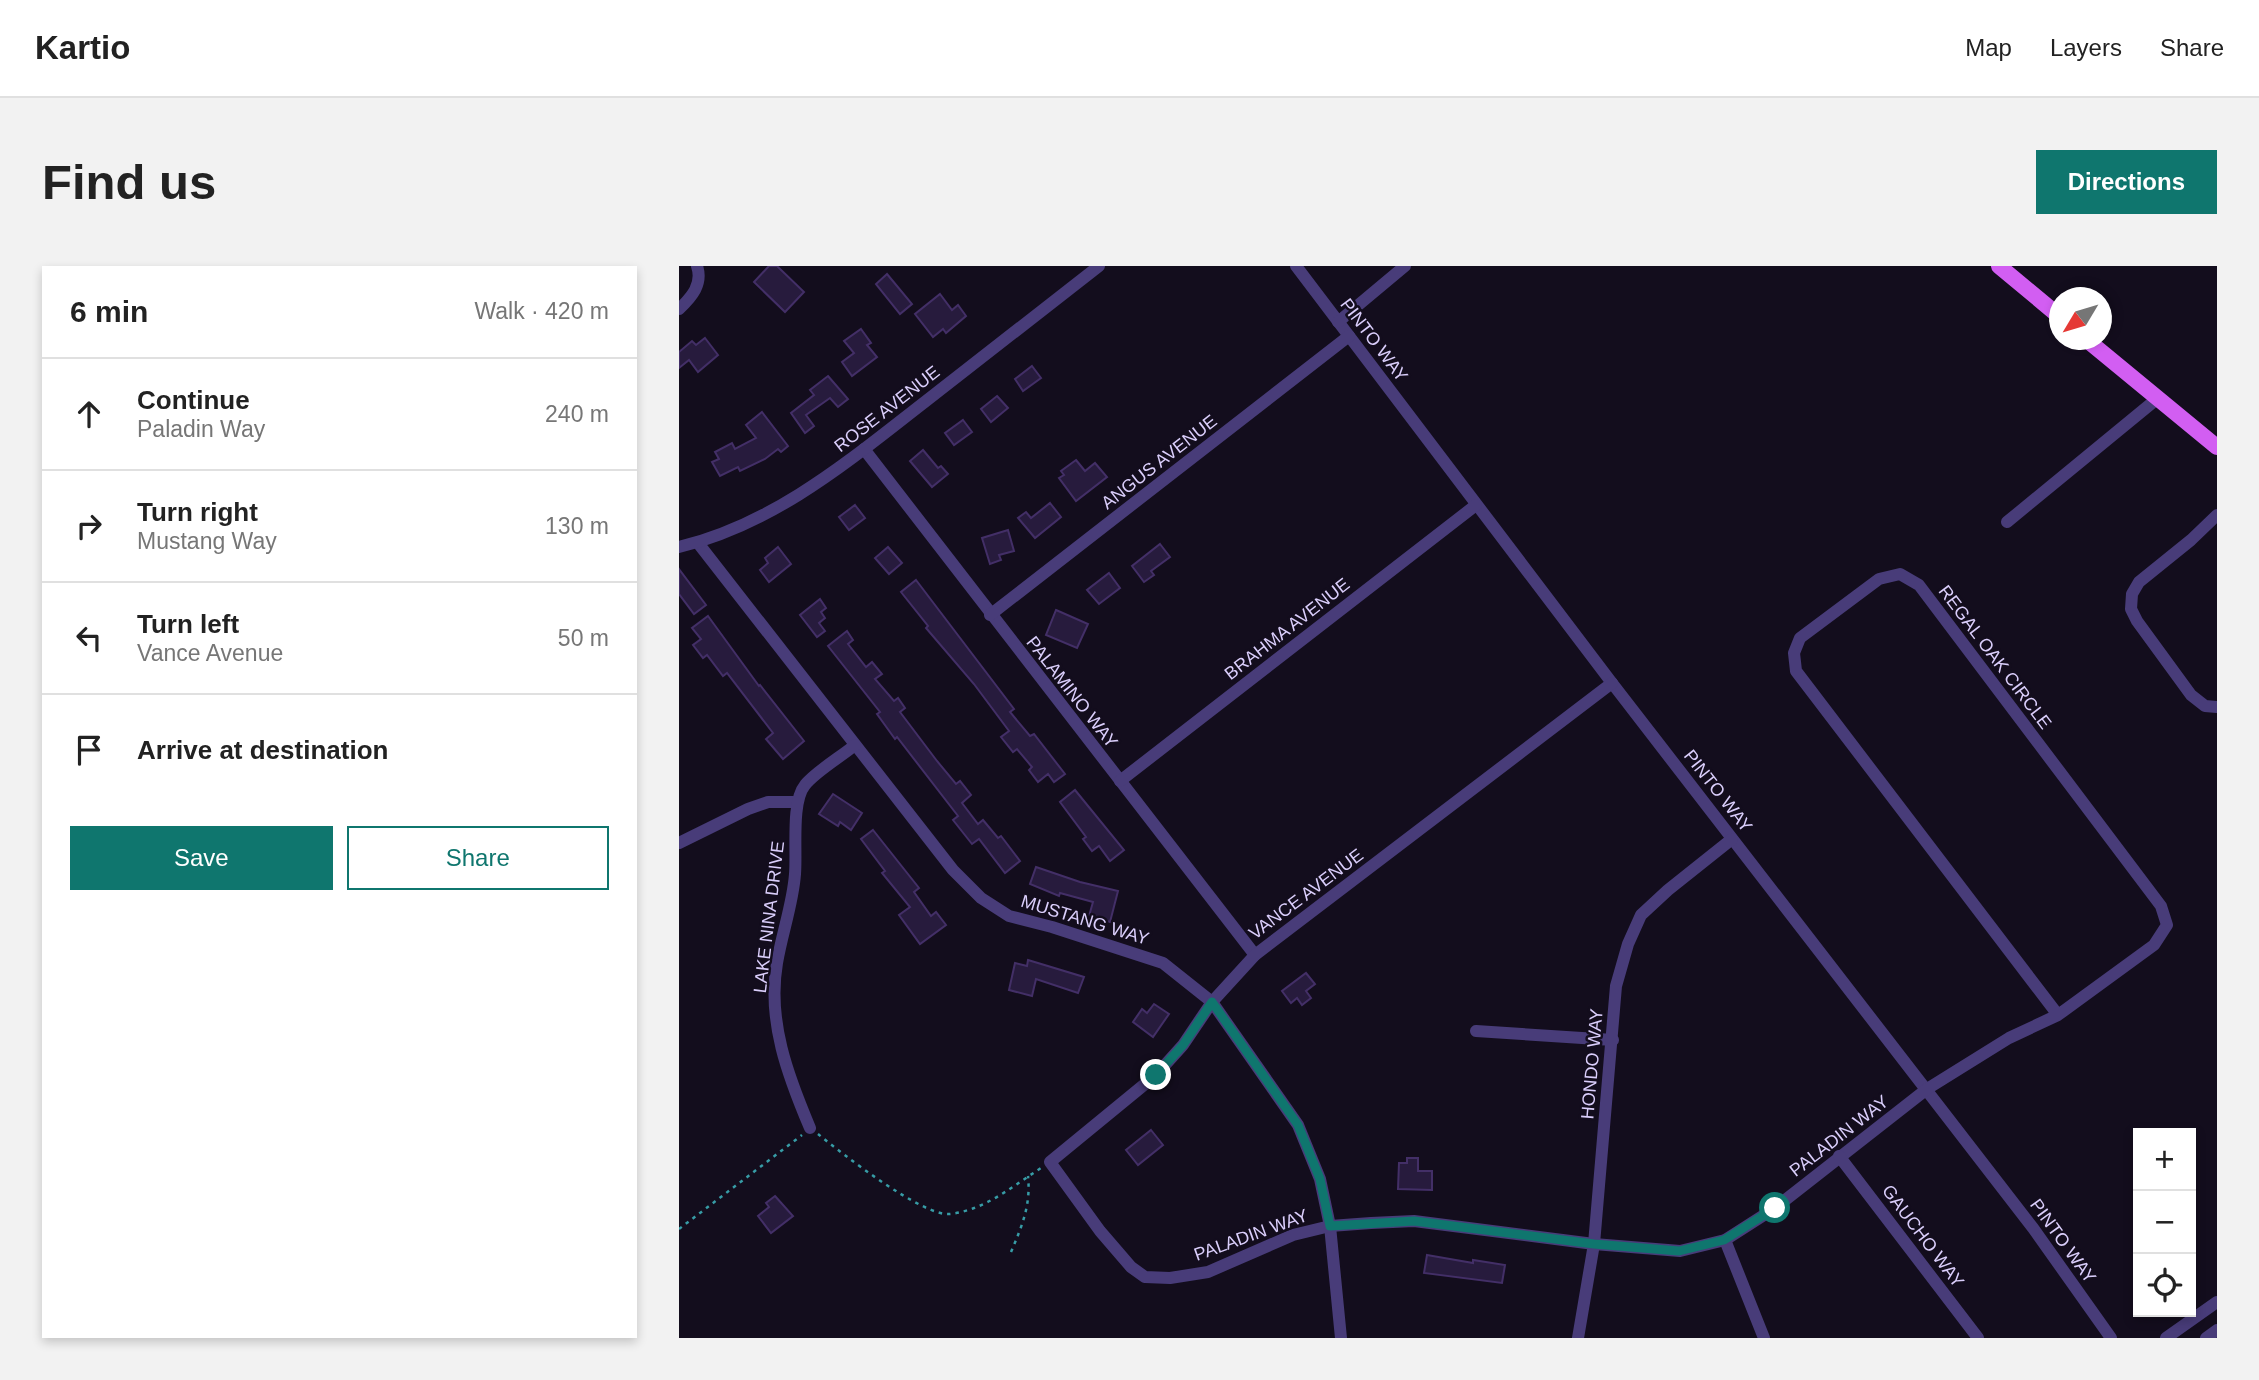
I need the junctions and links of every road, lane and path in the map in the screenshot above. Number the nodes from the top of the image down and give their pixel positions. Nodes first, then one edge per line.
1 (697, 266) edge
2 (1099, 266) edge
3 (1296, 266) edge
4 (1405, 266) edge
5 (1999, 266) edge
6 (2049, 307) edge
7 (679, 309) edge
8 (1338, 322) junction
9 (1349, 336) junction
10 (2099, 350) edge
11 (2158, 398) junction
12 (2217, 447) edge
13 (864, 449) junction
14 (1476, 505) junction
15 (2217, 514) edge
16 (2007, 522) dead end
17 (698, 543) junction
18 (679, 547) edge
19 (990, 615) junction
20 (1612, 683) junction
21 (2217, 707) edge
22 (855, 745) junction
23 (1120, 781) junction
24 (796, 802) junction
25 (1733, 839) junction
26 (679, 843) edge
27 (1255, 955) junction
28 (1212, 1002) junction
29 (2058, 1015) junction
30 (1476, 1031) dead end
31 (1613, 1040) junction
32 (1927, 1089) junction
33 (810, 1128) junction
34 (1839, 1156) junction
35 (1050, 1162) junction
36 (1028, 1176) junction
37 (1330, 1226) junction
38 (679, 1229) edge
39 (1724, 1240) junction
40 (1594, 1244) junction
41 (1011, 1252) dead end
42 (2217, 1302) edge
43 (2217, 1330) edge
44 (1341, 1338) edge
45 (1578, 1338) edge
46 (1764, 1338) edge
47 (1978, 1338) edge
48 (2111, 1338) edge
49 (2167, 1338) edge
50 (2206, 1338) edge

1 - 7 street
2 - 13 street, ROSE AVENUE
3 - 8 street, PINTO WAY
4 - 8 street
5 - 6 main road
8 - 9 street, PINTO WAY
9 - 14 street, PINTO WAY
9 - 19 street, ANGUS AVENUE
10 - 11 main road
11 - 12 main road
11 - 16 street
13 - 17 street, ROSE AVENUE
13 - 19 street, PALAMINO WAY
14 - 20 street, PINTO WAY
14 - 23 street, BRAHMA AVENUE
15 - 21 street
17 - 18 street, ROSE AVENUE
17 - 22 street, MUSTANG WAY
19 - 23 street, PALAMINO WAY
20 - 25 street, PINTO WAY
20 - 27 street, VANCE AVENUE
22 - 24 street
22 - 28 street, MUSTANG WAY
23 - 27 street, PALAMINO WAY
24 - 26 street
24 - 33 street, LAKE NINA DRIVE
25 - 31 street, HONDO WAY
25 - 32 street, PINTO WAY
27 - 28 street, VANCE AVENUE
28 - 35 street, VANCE AVENUE
28 - 37 street, MUSTANG WAY
29 - 29 street, REGAL OAK CIRCLE
29 - 32 street, REGAL OAK CIRCLE
30 - 31 street
31 - 40 street, HONDO WAY
32 - 34 street, PALADIN WAY
32 - 48 street, PINTO WAY
33 - 36 path
33 - 38 path
34 - 39 street, PALADIN WAY
34 - 47 street, GAUCHO WAY
35 - 36 path
35 - 37 street, PALADIN WAY
36 - 41 path
37 - 40 street, PALADIN WAY
37 - 44 street, MUSTANG WAY
39 - 40 street, PALADIN WAY
39 - 46 street
40 - 45 street, HONDO WAY
42 - 49 street
43 - 50 street

